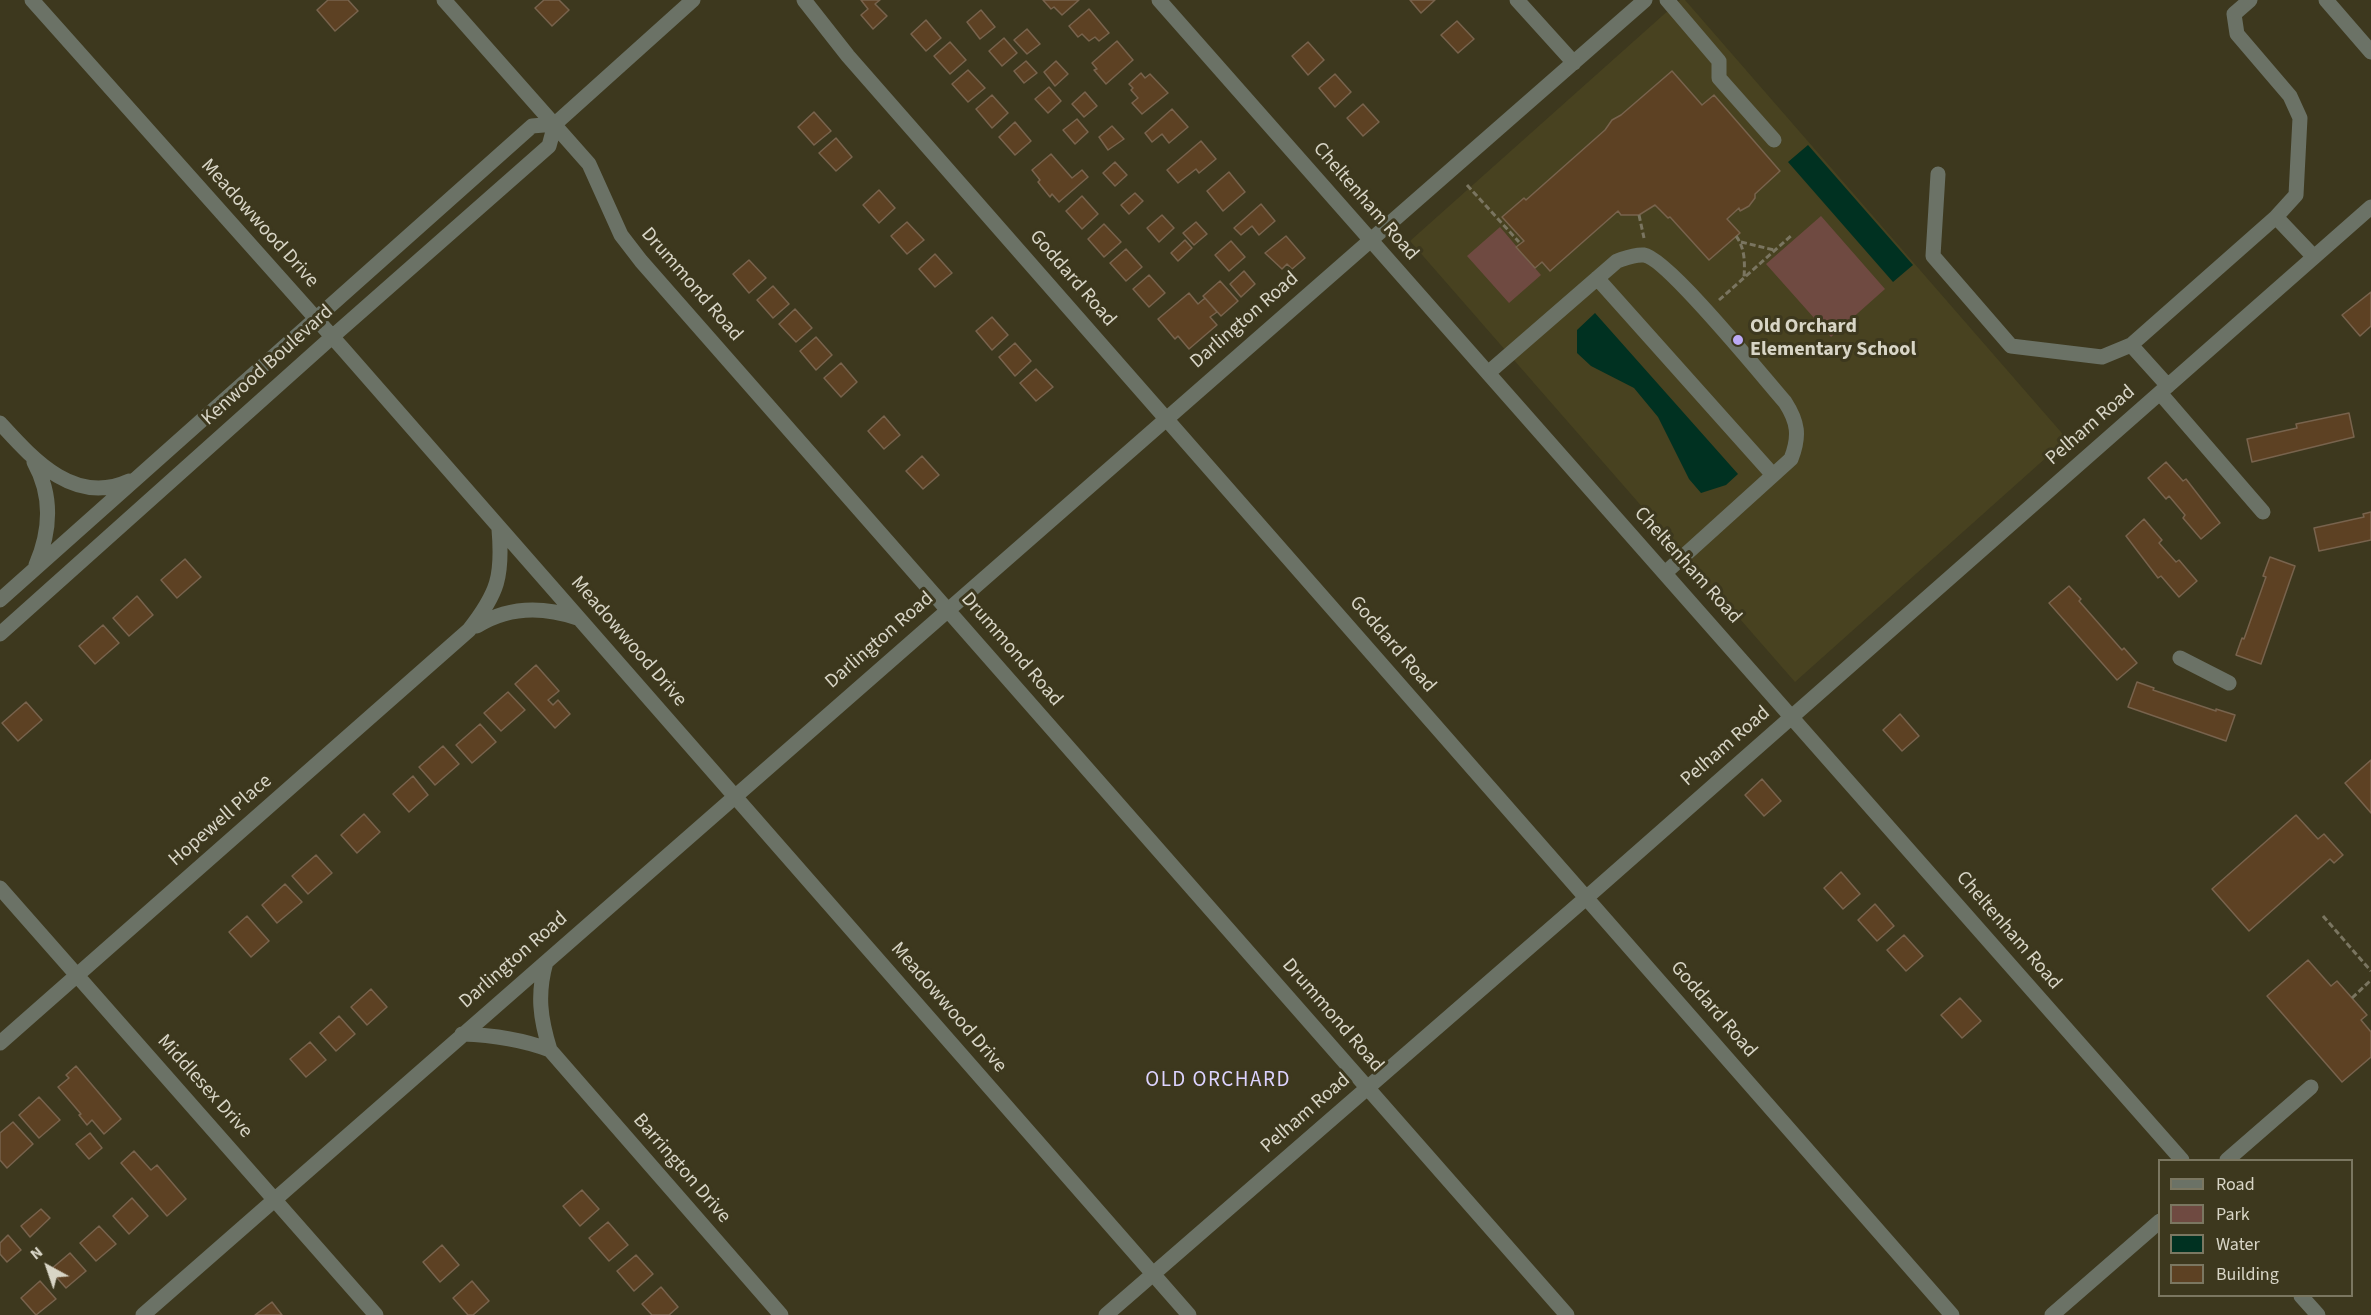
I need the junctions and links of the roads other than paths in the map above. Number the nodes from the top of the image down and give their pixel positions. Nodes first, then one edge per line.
1 (32, 0) edge
2 (444, 0) edge
3 (693, 0) edge
4 (804, 0) edge
5 (1159, 0) edge
6 (1518, 0) edge
7 (1645, 0) edge
8 (1667, 0) edge
9 (2326, 0) edge
10 (2247, 1) edge
11 (2371, 52) edge
12 (1574, 63) junction
13 (555, 124) junction
14 (1774, 140) dead end
15 (1938, 174) dead end
16 (2371, 207) edge
17 (2276, 217) junction
18 (1371, 240) junction
19 (2314, 257) junction
20 (1597, 278) junction
21 (314, 318) junction
22 (332, 337) junction
23 (2131, 345) junction
24 (1488, 373) junction
25 (2164, 389) junction
26 (1166, 419) junction
27 (0, 423) edge
28 (31, 457) junction
29 (1773, 475) junction
30 (137, 477) junction
31 (155, 497) junction
32 (2263, 512) dead end
33 (499, 528) junction
34 (35, 569) junction
35 (1665, 573) junction
36 (51, 588) junction
37 (0, 600) edge
38 (948, 610) junction
39 (579, 619) junction
40 (469, 630) junction
41 (0, 634) edge
42 (2180, 658) dead end
43 (2229, 683) dead end
44 (1792, 717) junction
45 (735, 796) junction
46 (0, 888) edge
47 (1586, 898) junction
48 (546, 961) junction
49 (77, 975) junction
50 (462, 1034) junction
51 (0, 1043) edge
52 (550, 1050) junction
53 (2311, 1087) dead end
54 (1367, 1088) junction
55 (2180, 1159) edge
56 (2229, 1159) edge
57 (275, 1198) junction
58 (2158, 1223) edge
59 (1153, 1274) junction
60 (2302, 1297) edge
61 (143, 1315) edge
62 (376, 1315) edge
63 (781, 1315) edge
64 (1106, 1315) edge
65 (1189, 1315) edge
66 (1567, 1315) edge
67 (1952, 1315) edge
68 (2052, 1315) edge
69 (2318, 1315) edge

1 - 21 street, Meadowwood Drive
2 - 13 street, Drummond Road
3 - 13 street, Kenwood Boulevard
4 - 26 street, Goddard Road
5 - 18 street, Cheltenham Road
6 - 12 street
7 - 12 street, Darlington Road
8 - 14 street
9 - 11 street
10 - 17 street
12 - 18 street, Darlington Road
13 - 21 street, Kenwood Boulevard
13 - 22 street, Kenwood Boulevard
13 - 38 street, Drummond Road
15 - 23 street
16 - 19 street, Pelham Road
17 - 19 street
17 - 23 street
18 - 24 street, Cheltenham Road
18 - 26 street, Darlington Road
19 - 25 street, Pelham Road
20 - 24 street
20 - 29 street
20 - 29 street
21 - 22 street, Meadowwood Drive
21 - 30 street, Kenwood Boulevard
22 - 31 street, Kenwood Boulevard
22 - 33 street, Meadowwood Drive
23 - 25 street
24 - 35 street, Cheltenham Road
25 - 32 street
25 - 44 street, Pelham Road
26 - 38 street, Darlington Road
26 - 47 street, Goddard Road
27 - 28 street
28 - 30 street
28 - 34 street
29 - 35 street
30 - 31 street
30 - 34 street, Kenwood Boulevard
31 - 36 street, Kenwood Boulevard
33 - 39 street, Meadowwood Drive
33 - 40 street, Hopewell Place
34 - 36 street
34 - 37 street, Kenwood Boulevard
35 - 44 street, Cheltenham Road
36 - 41 street, Kenwood Boulevard
38 - 45 street, Darlington Road
38 - 54 street, Drummond Road
39 - 40 street, Hopewell Place
39 - 45 street, Meadowwood Drive
40 - 49 street, Hopewell Place
42 - 43 street
44 - 47 street, Pelham Road
44 - 55 street, Cheltenham Road
45 - 48 street, Darlington Road
45 - 59 street, Meadowwood Drive
46 - 49 street, Middlesex Drive
47 - 54 street, Pelham Road
47 - 67 street, Goddard Road
48 - 50 street, Darlington Road
48 - 52 street, Barrington Drive
49 - 51 street, Hopewell Place
49 - 57 street, Middlesex Drive
50 - 52 street
50 - 57 street, Darlington Road
52 - 63 street, Barrington Drive
53 - 56 street
54 - 59 street, Pelham Road
54 - 66 street, Drummond Road
57 - 61 street, Darlington Road
57 - 62 street, Middlesex Drive
58 - 68 street
59 - 64 street, Pelham Road
59 - 65 street, Meadowwood Drive
60 - 69 street

